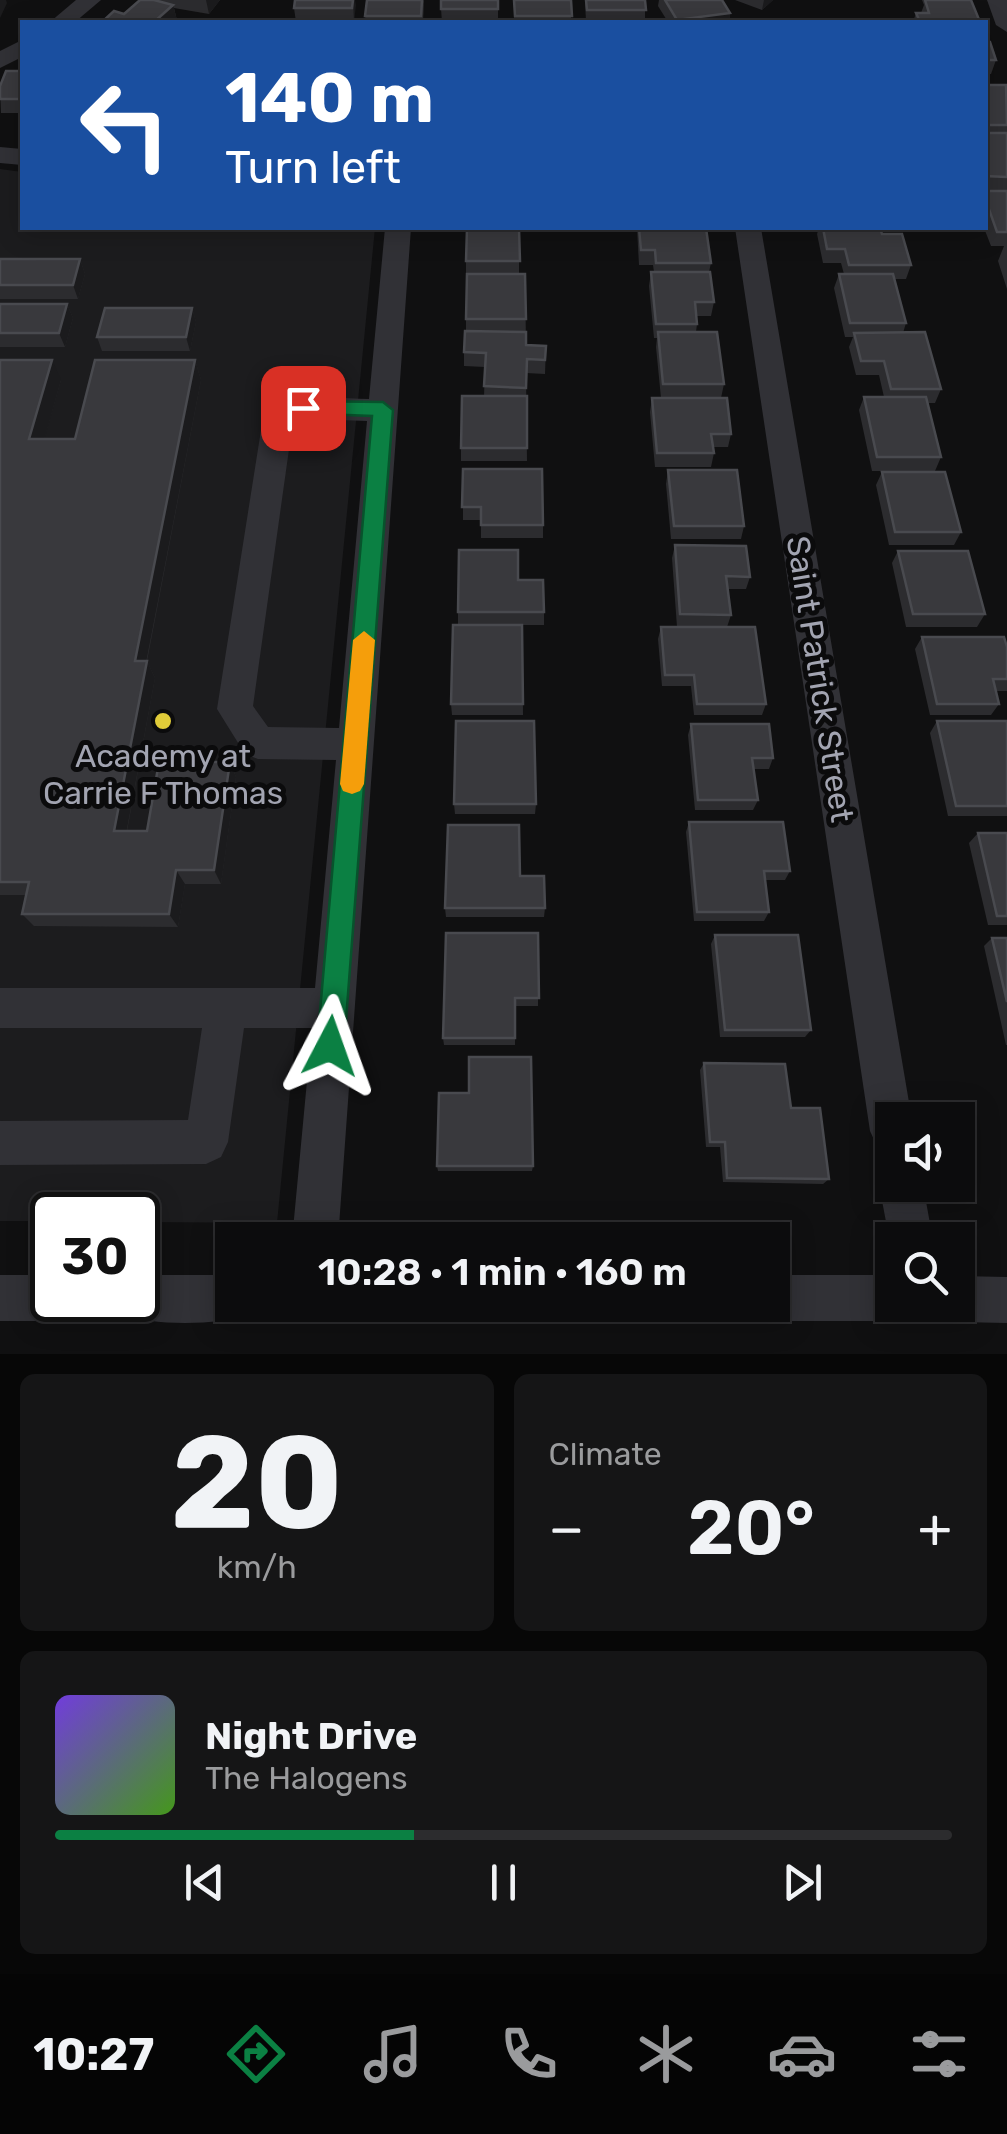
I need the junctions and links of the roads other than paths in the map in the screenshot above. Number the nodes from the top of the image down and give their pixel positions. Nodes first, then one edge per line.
1 (90, 0) edge
2 (998, 0) edge
3 (64, 20) edge
4 (1007, 25) edge
5 (398, 230) edge
6 (748, 230) edge
7 (383, 410) junction
8 (355, 744) junction
9 (0, 1008) edge
10 (226, 1008) junction
11 (334, 1008) junction
12 (887, 1102) edge
13 (0, 1143) edge
14 (316, 1222) edge
15 (0, 1298) edge
16 (30, 1298) edge
17 (160, 1298) edge
18 (215, 1298) edge
19 (790, 1298) edge
20 (875, 1298) edge
21 (975, 1299) edge
22 (1007, 1300) edge

1 - 3 street
2 - 4 street
5 - 7 street
6 - 12 street, Saint Patrick Street
7 - 8 street
7 - 8 street
8 - 11 street
9 - 10 street
10 - 11 street
10 - 13 street
11 - 14 street
15 - 16 street
17 - 18 street
19 - 20 street
21 - 22 street

